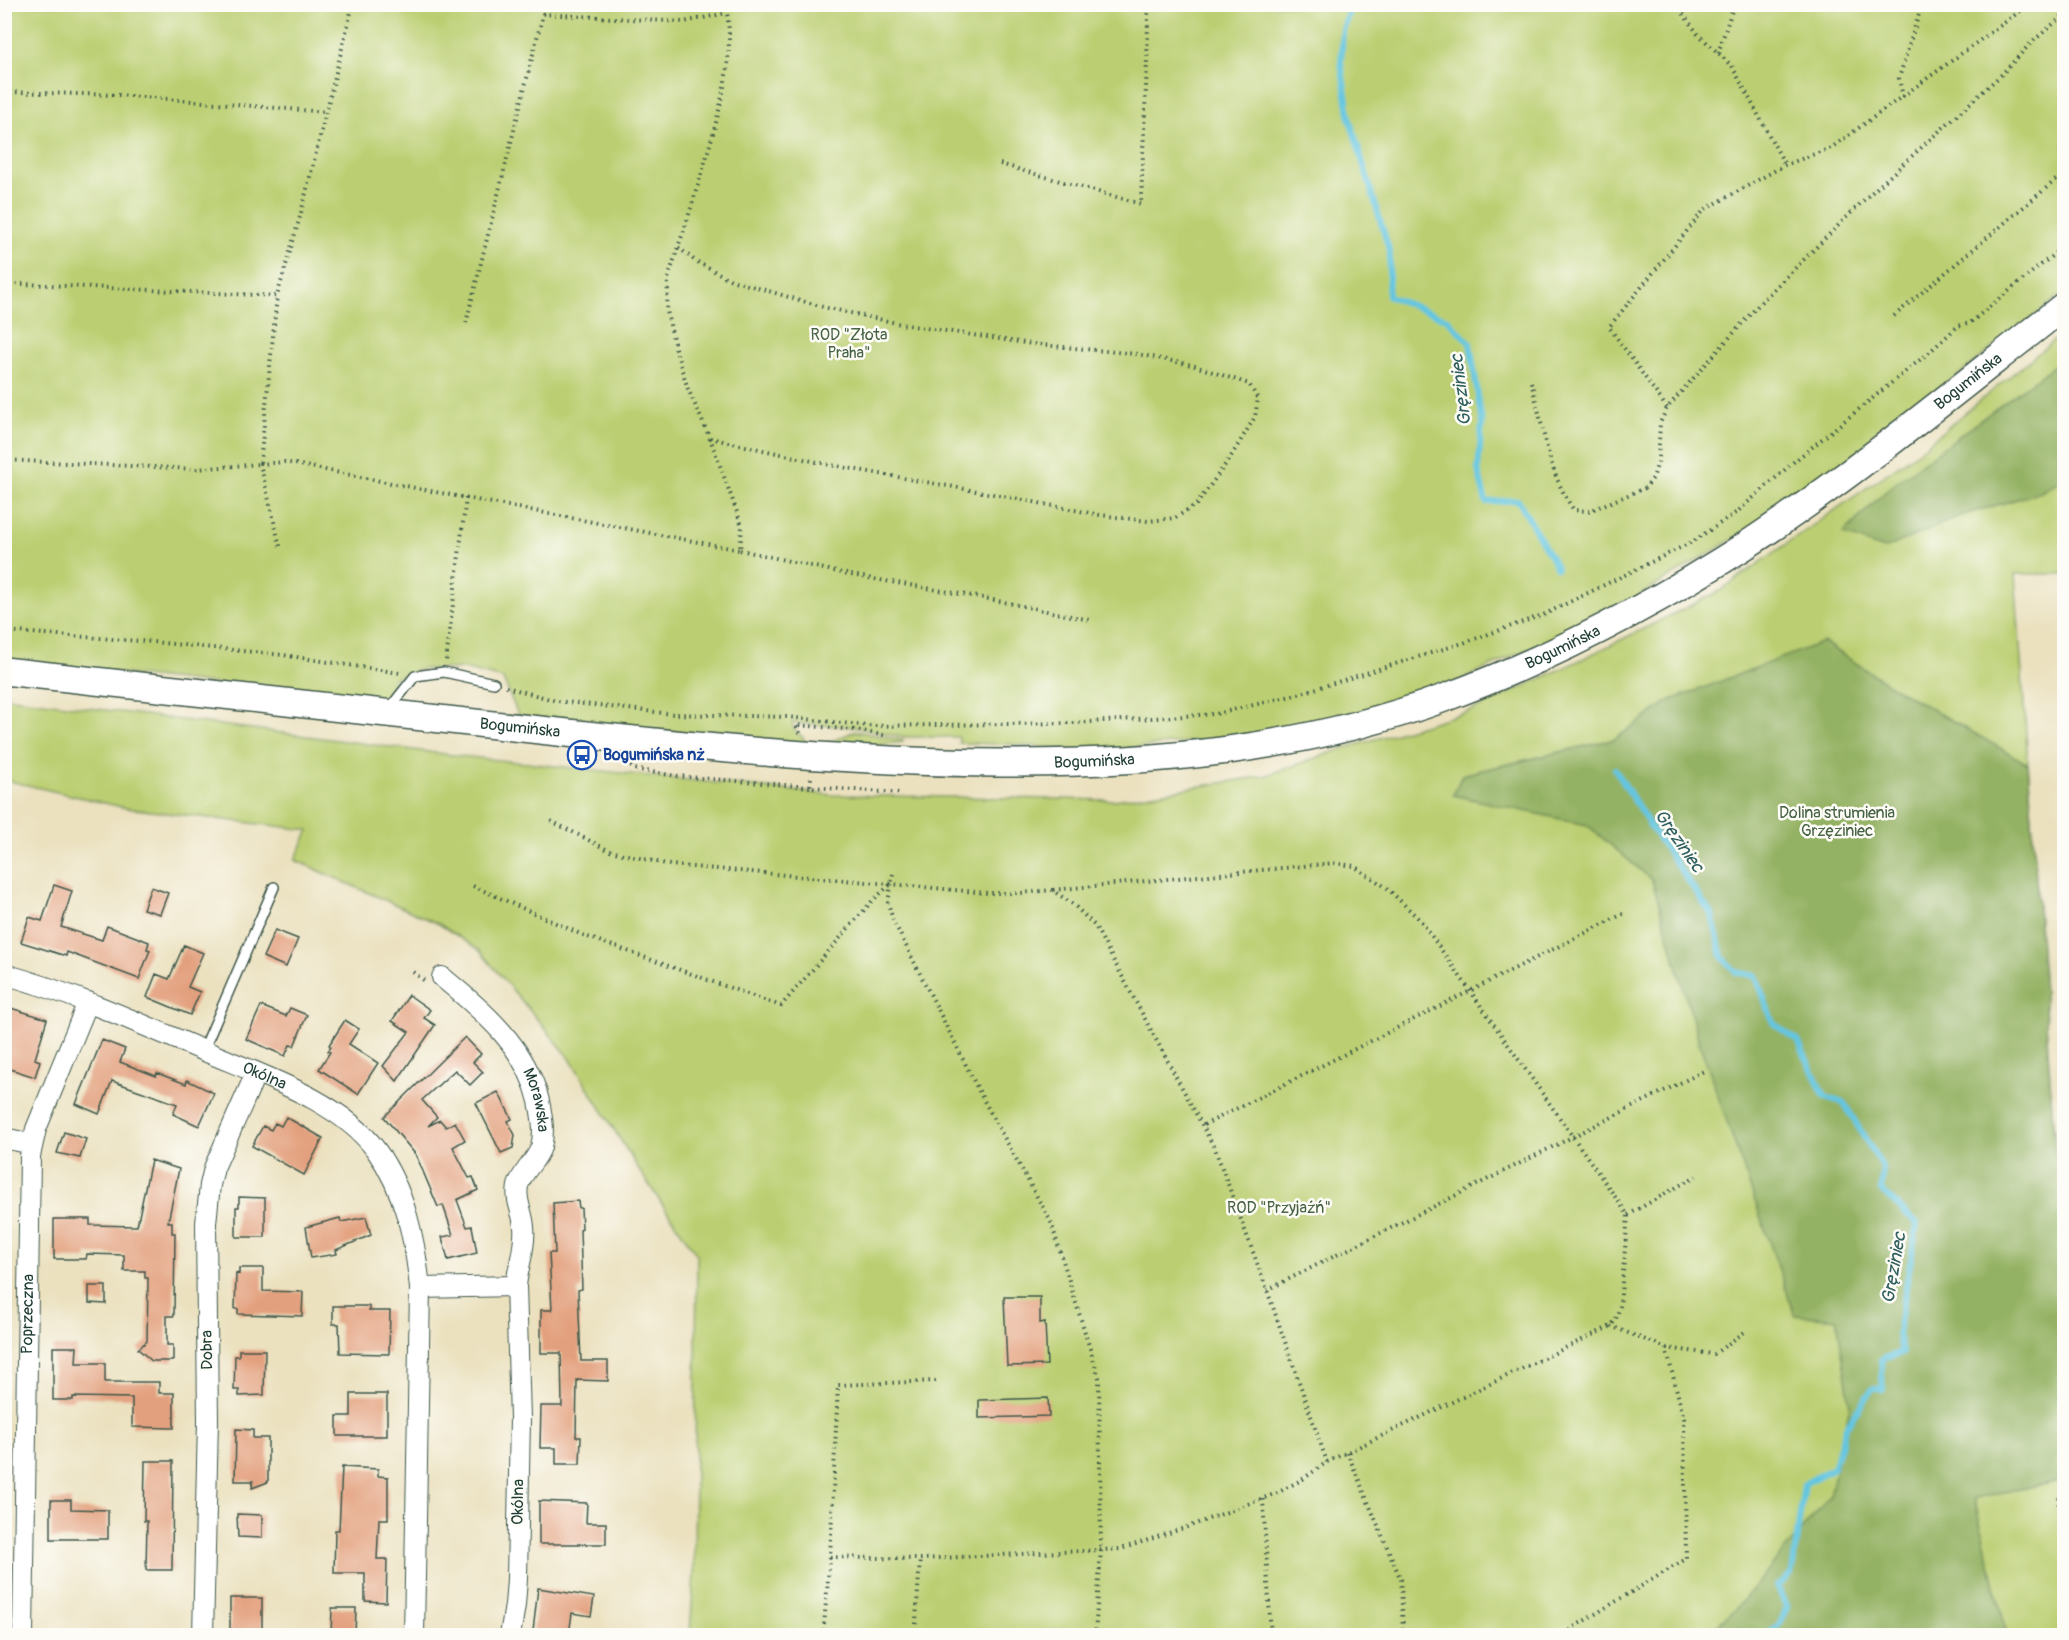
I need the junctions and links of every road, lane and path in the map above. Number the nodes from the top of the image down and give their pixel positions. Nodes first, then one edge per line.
1 (353, 4) edge
2 (725, 4) edge
3 (1148, 4) edge
4 (1676, 4) edge
5 (1734, 4) edge
6 (1922, 4) edge
7 (2030, 4) edge
8 (727, 13) junction
9 (2064, 15) edge
10 (1718, 53) junction
11 (4, 92) edge
12 (1903, 97) junction
13 (326, 112) junction
14 (1000, 164) dead end
15 (1785, 165) junction
16 (2064, 173) edge
17 (2064, 246) edge
18 (678, 247) junction
19 (4, 283) edge
20 (277, 296) junction
21 (2064, 306) edge
22 (1894, 316) dead end
23 (466, 323) dead end
24 (1531, 382) dead end
25 (1667, 408) junction
26 (710, 438) junction
27 (4, 460) edge
28 (260, 465) junction
29 (466, 498) junction
30 (280, 546) dead end
31 (740, 550) junction
32 (1089, 620) dead end
33 (4, 631) edge
34 (449, 648) dead end
35 (4, 671) edge
36 (415, 676) junction
37 (494, 683) joint
38 (386, 714) junction
39 (628, 762) dead end
40 (812, 768) dead end
41 (810, 786) junction
42 (901, 792) dead end
43 (551, 821) dead end
44 (893, 874) dead end
45 (891, 884) junction
46 (473, 886) dead end
47 (274, 887) dead end
48 (1052, 890) junction
49 (1627, 912) dead end
50 (4, 974) edge
51 (442, 977) dead end
52 (1470, 990) junction
53 (88, 1002) junction
54 (203, 1051) junction
55 (1704, 1071) dead end
56 (256, 1073) junction
57 (1204, 1125) junction
58 (1572, 1136) junction
59 (4, 1138) edge
60 (32, 1144) junction
61 (1696, 1176) dead end
62 (1628, 1215) junction
63 (516, 1286) junction
64 (420, 1288) junction
65 (1267, 1290) junction
66 (1611, 1326) junction
67 (1746, 1331) dead end
68 (1666, 1348) junction
69 (936, 1381) dead end
70 (1347, 1452) junction
71 (1327, 1462) junction
72 (2064, 1494) edge
73 (1263, 1498) junction
74 (1101, 1550) junction
75 (2064, 1554) edge
76 (830, 1557) junction
77 (920, 1559) junction
78 (23, 1635) edge
79 (203, 1635) edge
80 (414, 1635) edge
81 (510, 1635) edge
82 (823, 1635) edge
83 (915, 1635) edge
84 (1095, 1635) edge
85 (1271, 1635) edge
86 (1403, 1635) edge
87 (1560, 1635) edge

1 - 13 path
2 - 8 path
3 - 14 path
4 - 10 path
5 - 10 path
6 - 12 path
7 - 12 path
8 - 18 path
8 - 23 path
9 - 25 path
10 - 15 path
11 - 13 path
12 - 15 path
13 - 20 path
15 - 25 path
16 - 22 path
17 - 37 path
18 - 26 path
18 - 26 path
19 - 20 path
20 - 28 path
21 - 38 street, Bogumińska
24 - 25 path
26 - 31 path
27 - 28 path
28 - 29 path
28 - 30 path
29 - 31 path
29 - 34 path
31 - 32 path
33 - 36 path
35 - 38 street, Bogumińska
36 - 37 lane
36 - 38 lane
39 - 41 path
40 - 41 path
41 - 42 path
43 - 45 path
44 - 45 path
45 - 46 path
45 - 48 path
45 - 74 path
47 - 54 lane
48 - 52 path
48 - 57 path
49 - 52 path
50 - 53 street, Okólna
51 - 63 street, Morawska
52 - 57 path
52 - 58 path
53 - 54 street, Okólna
53 - 60 street, Poprzeczna
54 - 56 street, Okólna
55 - 58 path
56 - 64 street, Okólna
56 - 79 street, Dobra
57 - 65 path
58 - 62 path
58 - 65 path
59 - 60 street
60 - 78 street, Poprzeczna
61 - 62 path
62 - 66 path
63 - 64 street
63 - 81 street, Okólna
64 - 80 street, Okólna
65 - 71 path
66 - 68 path
66 - 70 path
67 - 68 path
68 - 87 path
69 - 76 path
70 - 71 path
70 - 86 path
71 - 73 path
72 - 75 path
73 - 74 path
73 - 85 path
74 - 77 path
74 - 84 path
76 - 77 path
76 - 82 path
77 - 83 path

